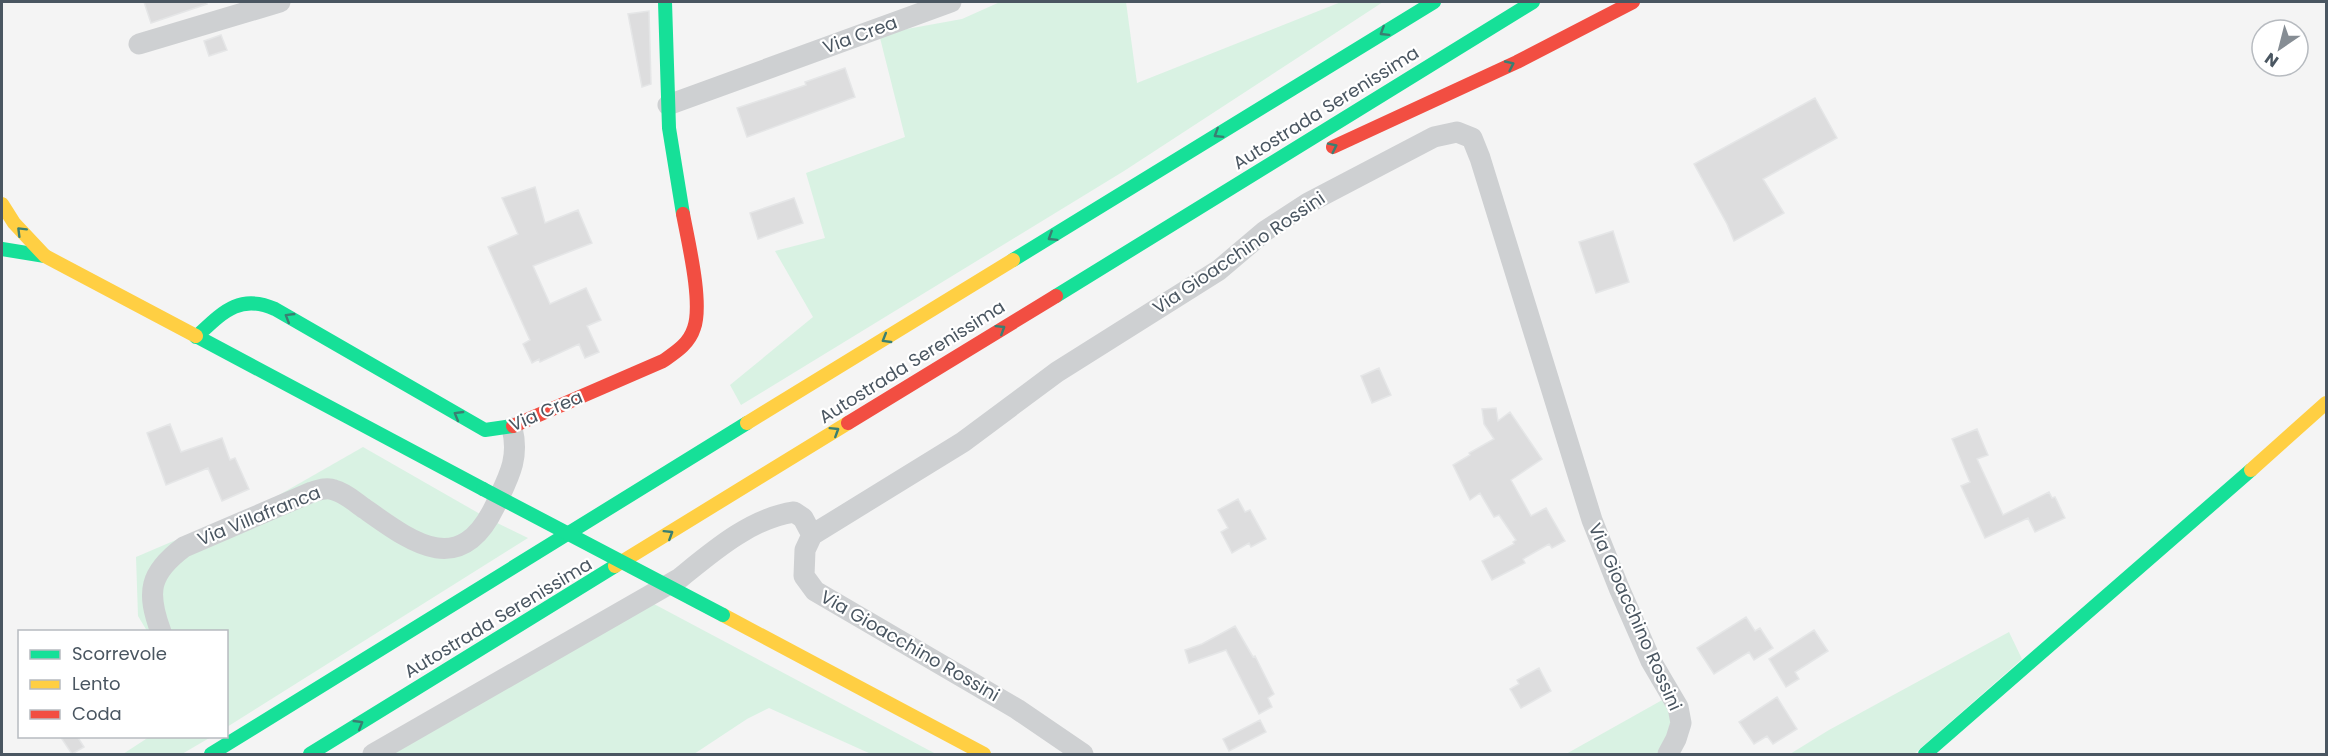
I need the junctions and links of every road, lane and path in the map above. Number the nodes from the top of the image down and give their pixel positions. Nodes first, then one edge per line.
1 (280, 2) edge
2 (665, 2) edge
3 (951, 2) edge
4 (1434, 2) edge
5 (1533, 2) edge
6 (1633, 2) edge
7 (139, 44) dead end
8 (1311, 60) dead end
9 (668, 105) junction
10 (1238, 122) junction
11 (1324, 152) dead end
12 (2, 204) edge
13 (2, 249) edge
14 (45, 256) junction
15 (195, 337) junction
16 (975, 362) dead end
17 (914, 399) dead end
18 (2326, 403) edge
19 (512, 428) junction
20 (812, 535) junction
21 (667, 550) dead end
22 (541, 613) junction
23 (160, 630) edge
24 (211, 754) edge
25 (310, 754) edge
26 (373, 754) edge
27 (984, 754) edge
28 (1083, 754) edge
29 (1668, 754) edge
30 (1925, 754) edge

1 - 7 street
2 - 9 main road, Via Crea
3 - 9 street, Via Crea
4 -> 10 main road, Autostrada Serenissima
22 -> 5 main road, Autostrada Serenissima
11 -> 6 main road
8 - 10 main road
9 - 19 main road, Via Crea
10 -> 24 main road, Autostrada Serenissima
14 -> 12 main road
13 - 14 main road
14 - 15 main road
19 -> 15 main road, Via Crea
15 - 27 main road, bridge
16 - 17 main road
18 - 30 main road
19 - 23 street, Via Villafranca
20 - 26 street
20 - 28 street, Via Gioacchino Rossini
20 - 29 street, Via Gioacchino Rossini
21 - 22 main road
25 -> 22 main road, Autostrada Serenissima

